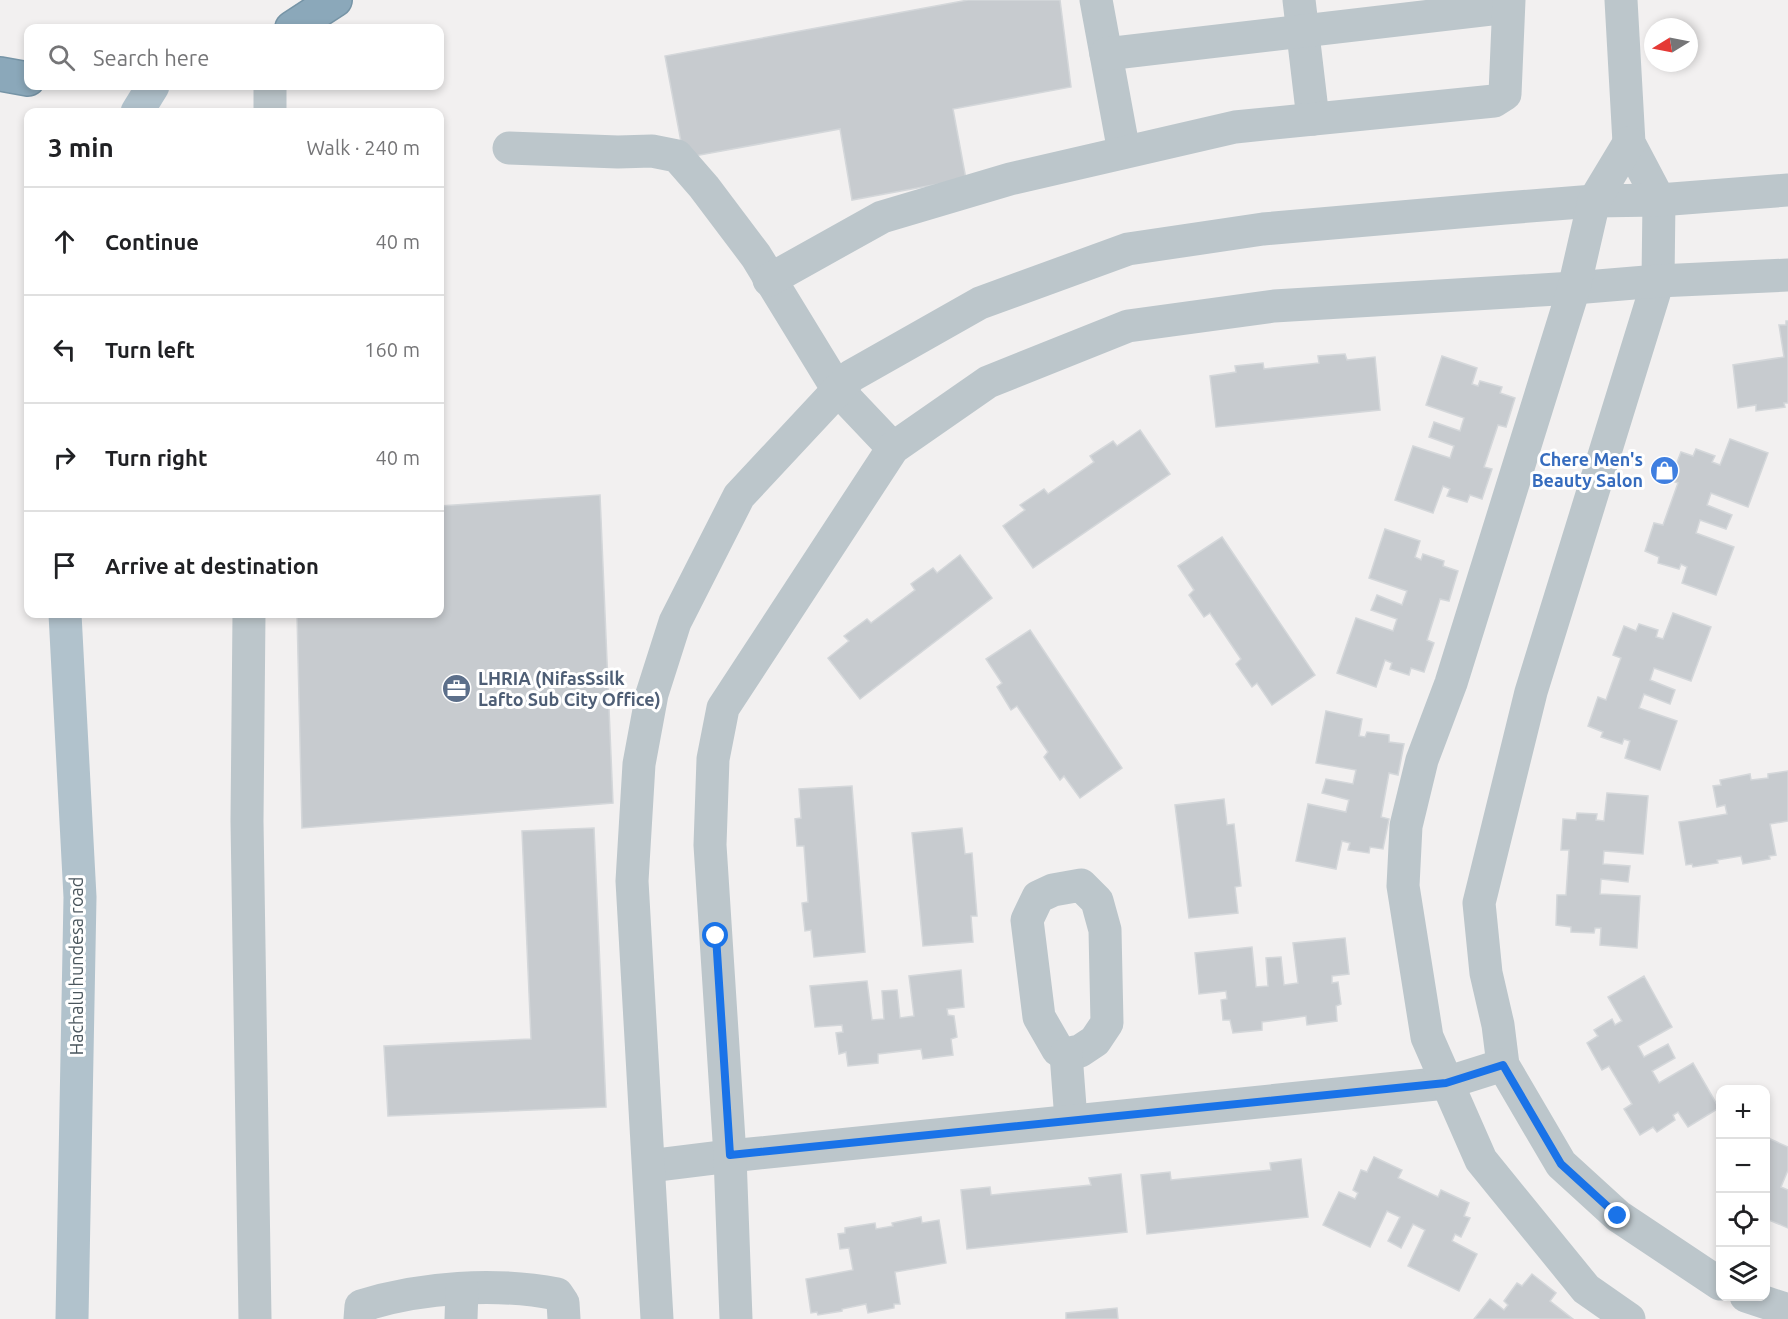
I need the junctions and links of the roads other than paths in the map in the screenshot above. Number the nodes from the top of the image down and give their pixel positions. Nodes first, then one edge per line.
1 (335, 0) edge
2 (1096, 0) edge
3 (1621, 0) edge
4 (1508, 4) edge
5 (1301, 16) edge
6 (298, 24) edge
7 (1106, 54) junction
8 (0, 74) edge
9 (24, 78) edge
10 (151, 90) edge
11 (270, 90) edge
12 (139, 108) edge
13 (270, 108) edge
14 (1313, 119) junction
15 (1629, 143) junction
16 (509, 148) dead end
17 (1124, 152) junction
18 (1788, 190) edge
19 (1659, 200) junction
20 (1594, 201) junction
21 (1788, 275) edge
22 (769, 280) junction
23 (1658, 281) junction
24 (1574, 288) junction
25 (838, 390) junction
26 (893, 448) junction
27 (65, 618) edge
28 (249, 618) edge
29 (1066, 1054) junction
30 (1503, 1065) junction
31 (1446, 1083) junction
32 (1071, 1120) junction
33 (730, 1155) junction
34 (649, 1166) junction
35 (1716, 1281) edge
36 (1761, 1301) edge
37 (461, 1304) edge
38 (1788, 1310) edge
39 (72, 1319) edge
40 (255, 1319) edge
41 (360, 1319) edge
42 (564, 1319) edge
43 (657, 1319) edge
44 (736, 1319) edge
45 (1629, 1319) edge

1 - 6 highway
2 - 7 street
3 - 15 street
4 - 5 street
4 - 14 street
5 - 7 street
5 - 14 street
7 - 17 street
8 - 9 highway
10 - 12 main road
11 - 13 street
14 - 17 street
15 - 19 street
15 - 20 street
16 - 22 street
17 - 22 street
18 - 19 street
19 - 20 street
19 - 23 street
20 - 24 street
20 - 25 street
21 - 23 street
22 - 25 street
23 - 24 street
23 - 30 street
24 - 26 street
24 - 31 street
25 - 26 street
25 - 34 street
26 - 33 street
27 - 39 main road, Hachalu hundesa road
28 - 40 street
29 - 29 street
29 - 32 street
30 - 31 street
30 - 35 street
31 - 32 street
31 - 45 street
32 - 33 street
33 - 34 street
33 - 44 street
34 - 43 street
36 - 38 street
37 - 41 street
37 - 42 street

